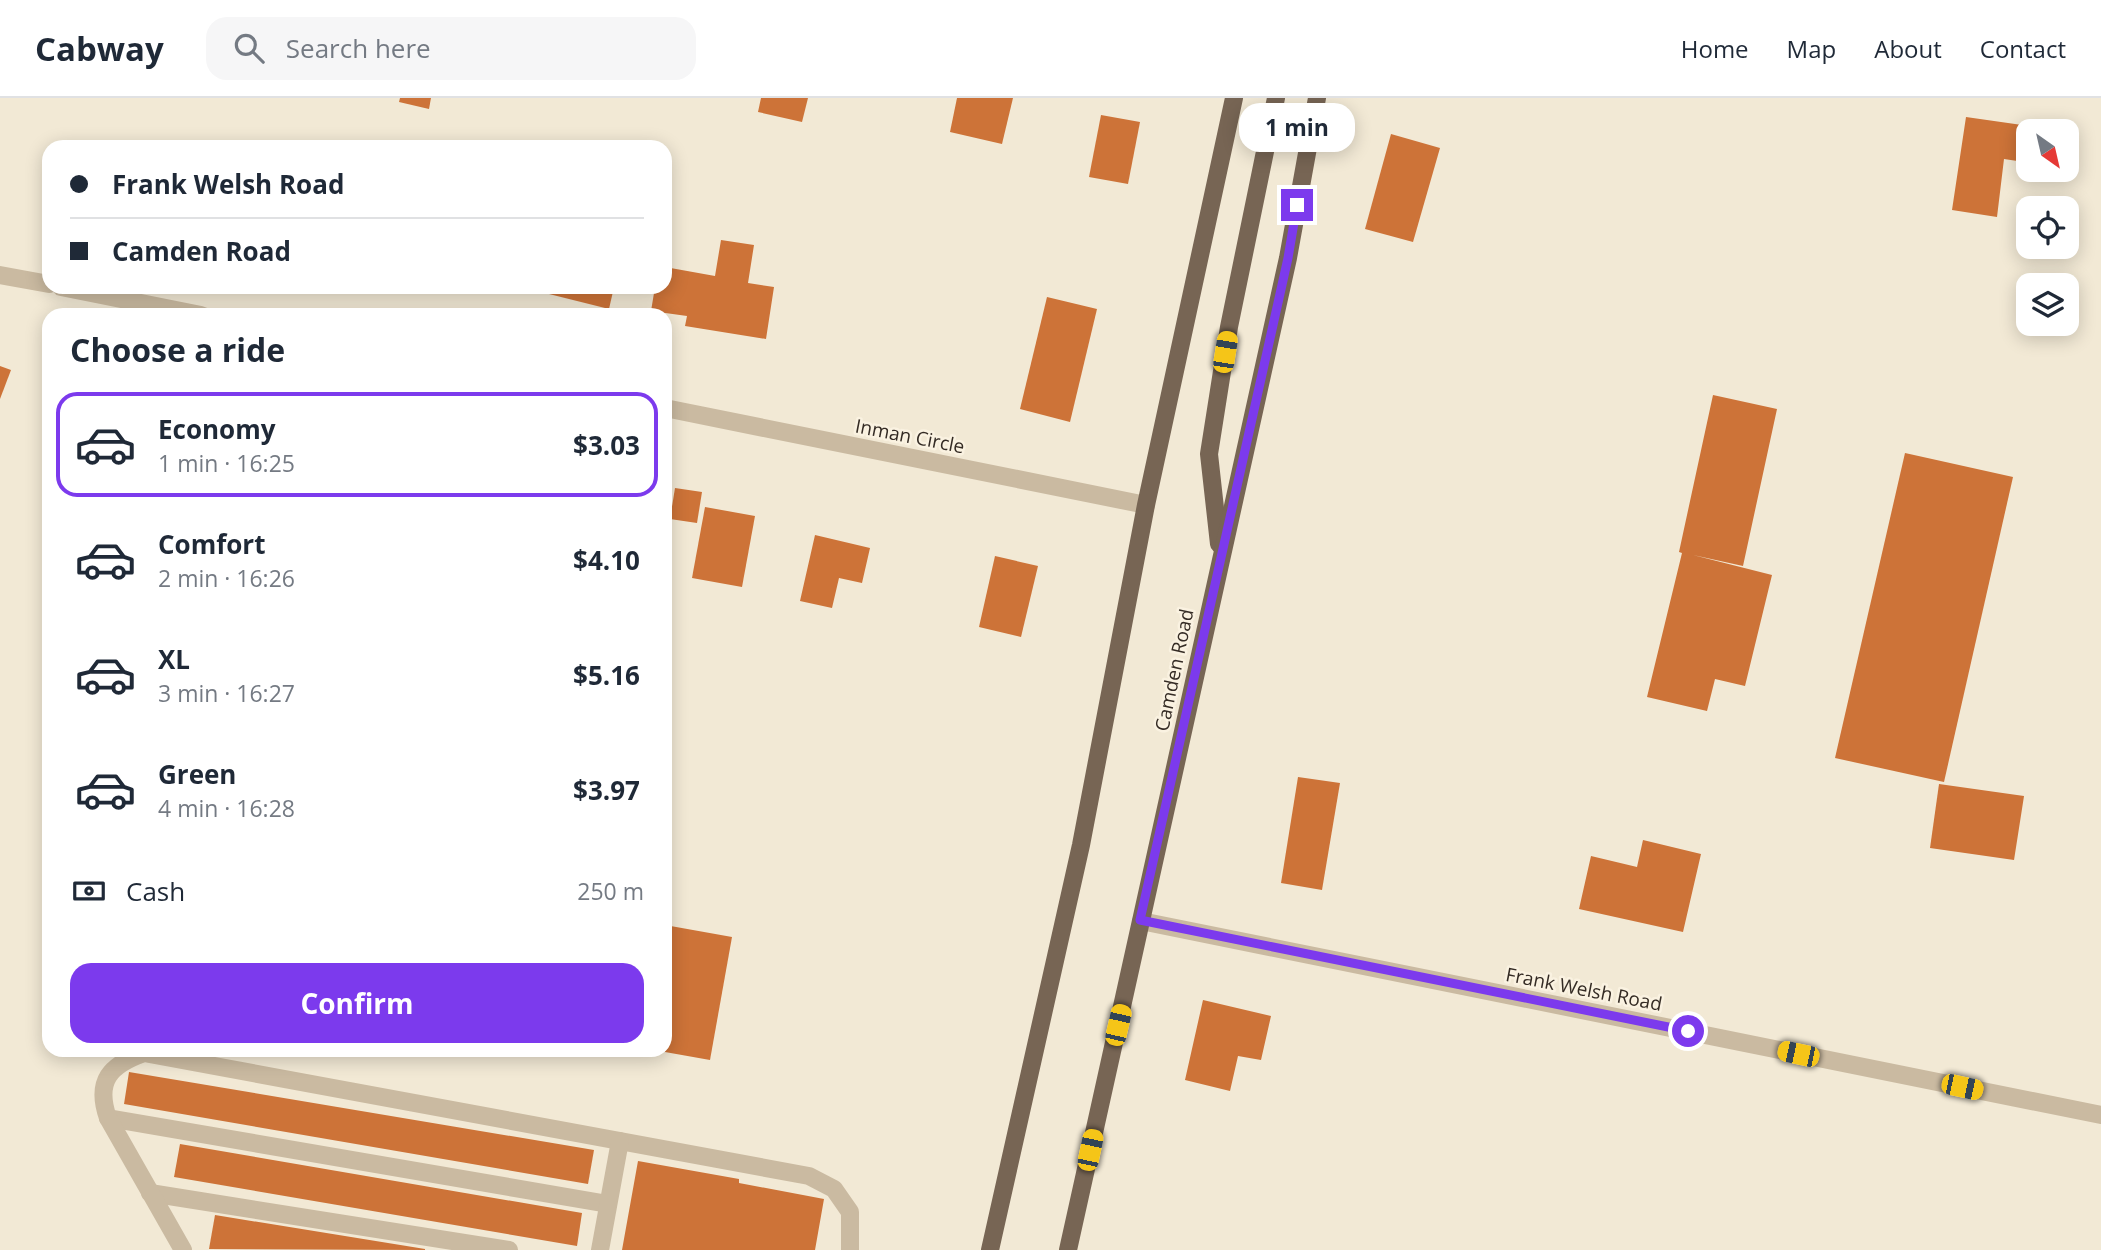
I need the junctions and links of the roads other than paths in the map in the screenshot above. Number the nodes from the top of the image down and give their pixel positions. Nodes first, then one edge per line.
1 (1234, 98) edge
2 (1276, 98) edge
3 (1317, 98) edge
4 (0, 275) edge
5 (42, 284) edge
6 (96, 294) edge
7 (166, 308) edge
8 (672, 409) edge
9 (1146, 505) junction
10 (1220, 558) junction
11 (1140, 920) junction
12 (131, 1057) edge
13 (171, 1057) edge
14 (2101, 1115) edge
15 (108, 1118) junction
16 (620, 1141) junction
17 (149, 1193) junction
18 (608, 1204) junction
19 (183, 1250) edge
20 (509, 1250) edge
21 (600, 1250) edge
22 (850, 1250) edge
23 (990, 1250) edge
24 (1068, 1250) edge

1 - 9 main road
2 - 10 main road
3 - 10 main road, Camden Road
4 - 5 street
6 - 7 street
8 - 9 street, Inman Circle
9 - 23 main road
10 - 11 main road, Camden Road
11 - 14 street, Frank Welsh Road
11 - 24 main road, Camden Road
12 - 15 street
13 - 16 street
15 - 17 street
15 - 18 street
16 - 18 street
16 - 22 street
17 - 19 street
17 - 20 street
18 - 21 street

